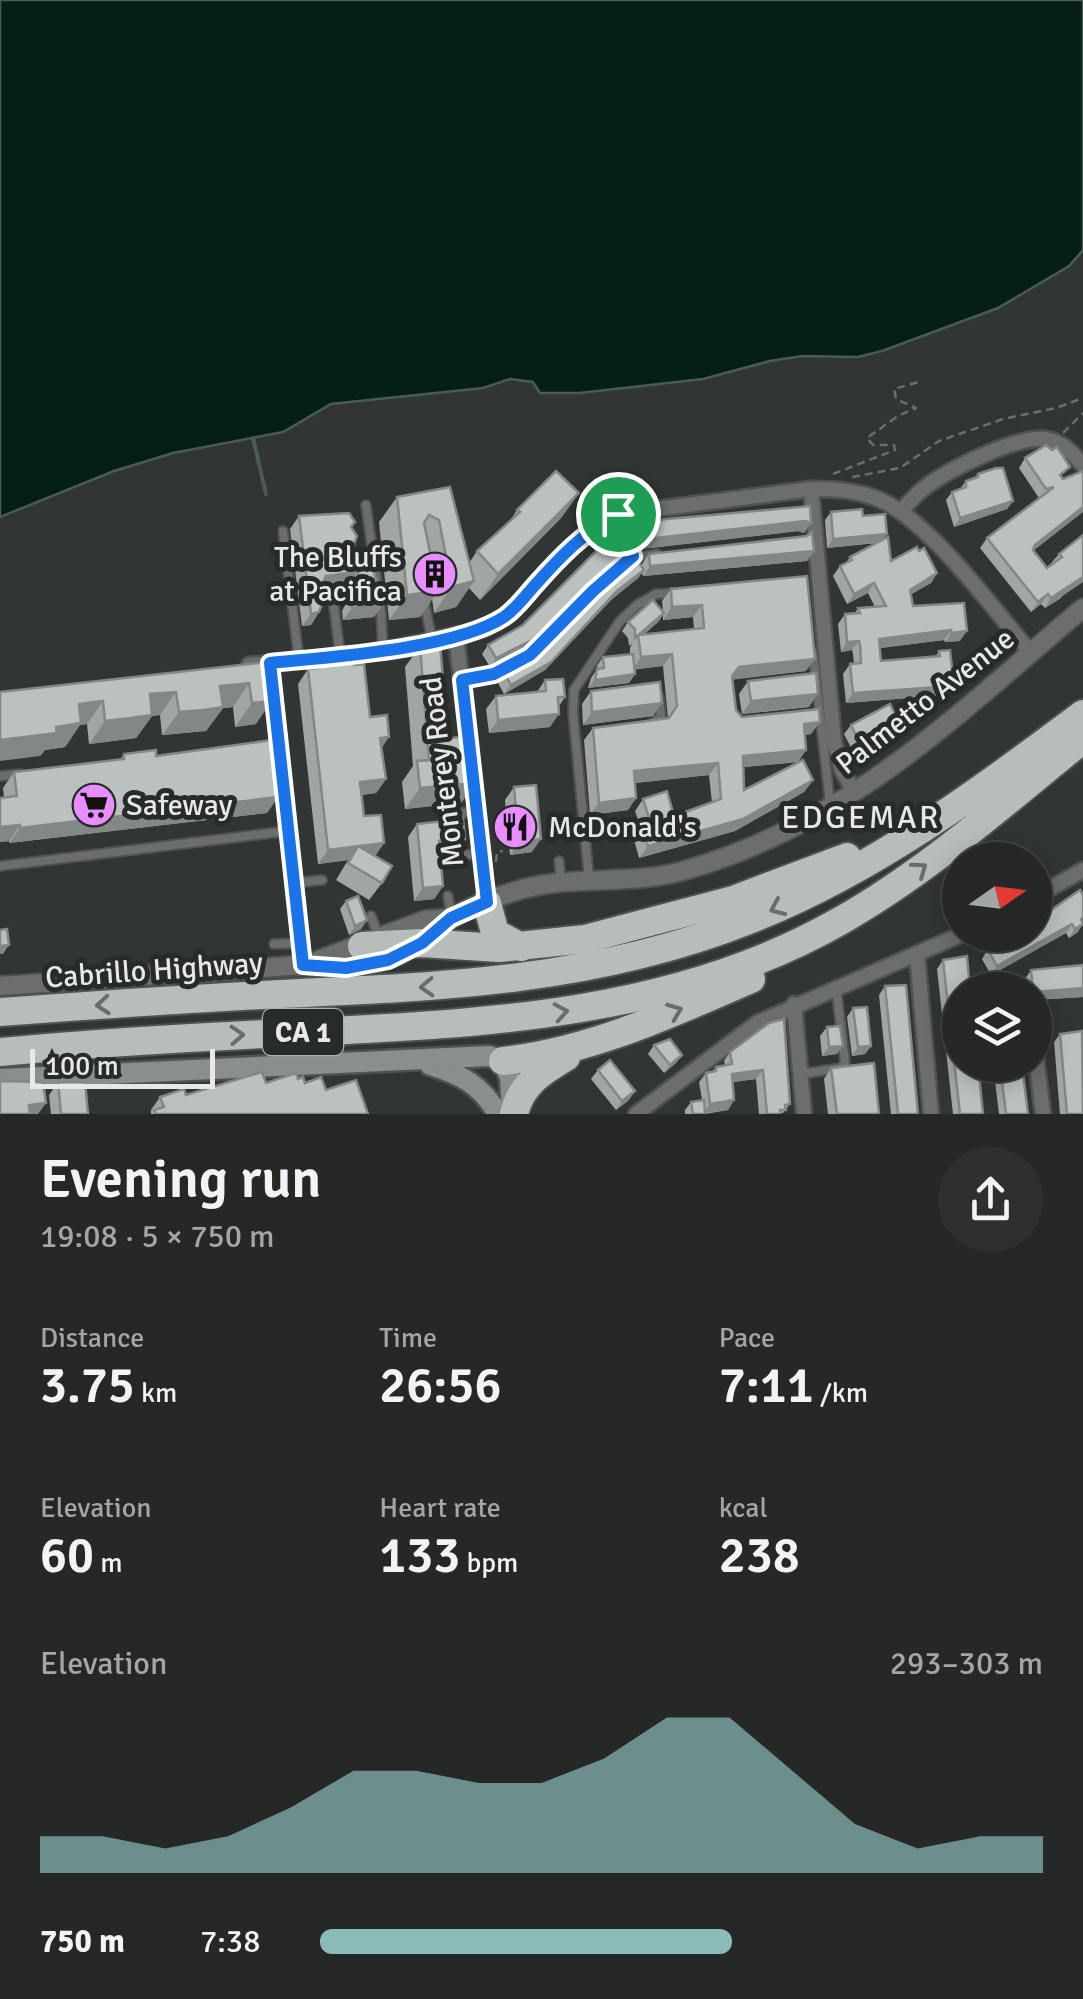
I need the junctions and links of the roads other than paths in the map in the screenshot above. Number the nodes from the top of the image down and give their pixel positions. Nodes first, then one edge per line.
1 (1083, 464) edge
2 (811, 489) junction
3 (366, 506) dead end
4 (902, 511) junction
5 (618, 514) junction
6 (283, 531) dead end
7 (670, 552) edge
8 (633, 556) junction
9 (694, 591) edge
10 (423, 597) edge
11 (333, 598) dead end
12 (1083, 608) edge
13 (456, 636) junction
14 (811, 639) edge
15 (432, 640) junction
16 (383, 650) junction
17 (1032, 653) junction
18 (340, 656) junction
19 (299, 660) junction
20 (270, 663) junction
21 (231, 668) edge
22 (816, 678) junction
23 (462, 680) junction
24 (798, 680) edge
25 (653, 687) edge
26 (590, 696) edge
27 (574, 698) junction
28 (820, 713) junction
29 (1083, 714) edge
30 (803, 715) edge
31 (641, 725) edge
32 (591, 732) edge
33 (574, 734) junction
34 (1083, 739) edge
35 (40, 772) edge
36 (0, 776) edge
37 (982, 790) junction
38 (856, 793) junction
39 (830, 808) junction
40 (477, 811) junction
41 (457, 814) dead end
42 (288, 832) junction
43 (261, 835) junction
44 (230, 838) junction
45 (169, 846) junction
46 (262, 848) dead end
47 (139, 849) junction
48 (232, 851) dead end
49 (109, 853) junction
50 (482, 853) junction
51 (464, 855) dead end
52 (78, 856) junction
53 (170, 858) dead end
54 (48, 860) junction
55 (140, 861) dead end
56 (559, 861) dead end
57 (17, 864) junction
58 (0, 866) edge
59 (110, 866) dead end
60 (80, 870) dead end
61 (1083, 870) edge
62 (50, 873) dead end
63 (19, 877) dead end
64 (322, 880) dead end
65 (589, 880) junction
66 (561, 881) junction
67 (294, 883) junction
68 (1052, 887) edge
69 (448, 896) dead end
70 (487, 902) junction
71 (371, 916) dead end
72 (451, 918) junction
73 (839, 922) junction
74 (301, 943) junction
75 (356, 943) junction
76 (422, 943) junction
77 (274, 944) dead end
78 (942, 944) edge
79 (520, 946) junction
80 (917, 956) junction
81 (303, 965) junction
82 (0, 986) edge
83 (836, 988) junction
84 (794, 1004) junction
85 (0, 1012) edge
86 (584, 1046) junction
87 (0, 1052) edge
88 (409, 1060) junction
89 (503, 1062) junction
90 (800, 1074) junction
91 (0, 1078) edge
92 (1039, 1082) edge
93 (653, 1108) edge
94 (498, 1114) edge
95 (513, 1114) edge
96 (636, 1114) edge
97 (804, 1114) edge
98 (930, 1114) edge
99 (1043, 1114) edge

1 - 4 street
2 - 4 street
2 - 5 street
2 - 38 street
3 - 16 lane
4 - 17 street
5 - 8 lane
5 - 13 street
6 - 19 lane
7 - 8 lane
8 - 23 lane
9 - 27 lane
10 - 15 lane
11 - 18 lane
12 - 17 street, Palmetto Avenue
13 - 15 street
13 - 23 street, Monterey Road
14 - 22 lane
15 - 16 street
16 - 18 street
17 - 38 street, Palmetto Avenue
18 - 19 street
19 - 20 street
20 - 21 street
20 - 42 street
22 - 24 lane
22 - 28 lane
23 - 40 street, Monterey Road
25 - 31 lane
26 - 27 lane
27 - 33 lane
28 - 30 lane
28 - 39 lane
29 - 37 highway, Cabrillo Highway / CA 1
32 - 33 lane
33 - 65 lane
73 -> 34 highway, CA 1
35 - 36 lane
37 - 79 highway
37 -> 85 highway, Cabrillo Highway / CA 1
38 - 39 street, Palmetto Avenue
39 - 65 street, Palmetto Avenue
40 - 41 lane
40 - 50 street, Monterey Road
42 - 43 lane
42 - 67 street
43 - 44 lane
43 - 46 lane
44 - 45 lane
44 - 48 lane
45 - 47 lane
45 - 53 lane
47 - 49 lane
47 - 55 lane
49 - 52 lane
49 - 59 lane
50 - 51 lane
50 - 70 street, Monterey Road
52 - 54 lane
52 - 60 lane
54 - 57 lane
54 - 62 lane
56 - 66 lane
57 - 58 lane
57 - 63 lane
61 - 68 street
64 - 67 lane
65 - 66 street, Palmetto Avenue
66 - 70 street, Palmetto Avenue
67 - 74 street
69 - 72 lane
70 - 72 street, Palmetto Avenue
70 - 79 highway
71 - 75 lane
72 - 75 street, Palmetto Avenue
72 - 76 street, Palmetto Avenue
86 -> 73 highway
87 -> 73 highway, CA 1
74 - 77 lane
74 - 81 street
75 - 76 highway
75 - 81 street, Palmetto Avenue
76 - 79 highway
76 - 81 street, Palmetto Avenue
78 - 80 street
80 - 83 street
80 - 98 street
81 - 82 street, Palmetto Avenue
83 - 84 street
83 - 90 lane
84 - 90 street
84 - 93 street
86 - 89 highway
86 - 95 highway
88 - 89 main road
88 - 91 main road
88 - 94 main road
89 - 95 main road
90 - 97 street
92 - 99 street
93 - 96 street

